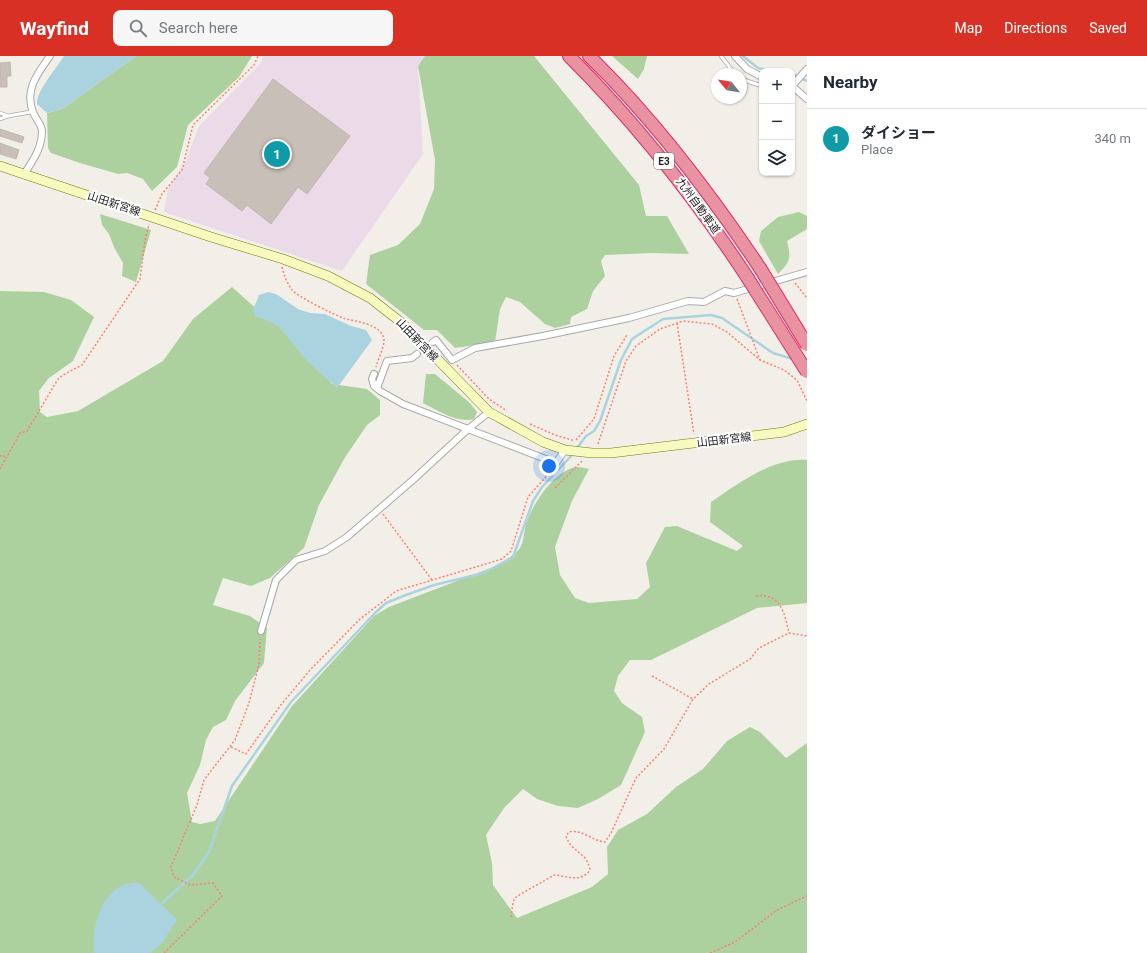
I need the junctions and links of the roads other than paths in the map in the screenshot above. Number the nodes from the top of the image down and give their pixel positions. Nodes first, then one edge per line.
1 (50, 56) edge
2 (589, 56) edge
3 (721, 56) edge
4 (735, 56) edge
5 (568, 58) edge
6 (596, 60) edge
7 (730, 68) edge
8 (807, 69) edge
9 (759, 75) edge
10 (747, 81) edge
11 (795, 83) edge
12 (759, 85) edge
13 (795, 89) edge
14 (807, 99) edge
15 (33, 111) junction
16 (0, 113) edge
17 (8, 116) junction
18 (0, 120) edge
19 (0, 166) edge
20 (25, 173) junction
21 (807, 272) edge
22 (433, 342) dead end
23 (807, 345) edge
24 (418, 354) tunnel mouth
25 (807, 372) edge
26 (374, 374) road end
27 (377, 388) junction
28 (489, 412) junction
29 (807, 424) edge
30 (468, 428) junction
31 (565, 450) junction
32 (261, 631) road end

1 - 15 street
2 - 6 highway, 九州自動車道 / E3
3 - 7 lane
4 - 9 street
5 - 25 highway, 九州自動車道 / E3, bridge
6 - 23 highway, 九州自動車道 / E3, bridge
8 - 11 street
10 - 12 lane
13 - 14 street
15 - 17 lane
15 - 20 street
16 - 17 lane
17 - 18 lane
19 - 20 main road, 山田新宮線
20 - 28 main road, 山田新宮線
21 - 22 street
24 - 27 street
26 - 27 street
27 - 30 street
28 - 30 street
28 - 31 main road, 山田新宮線
29 - 31 main road, 山田新宮線
30 - 31 street
30 - 32 street

